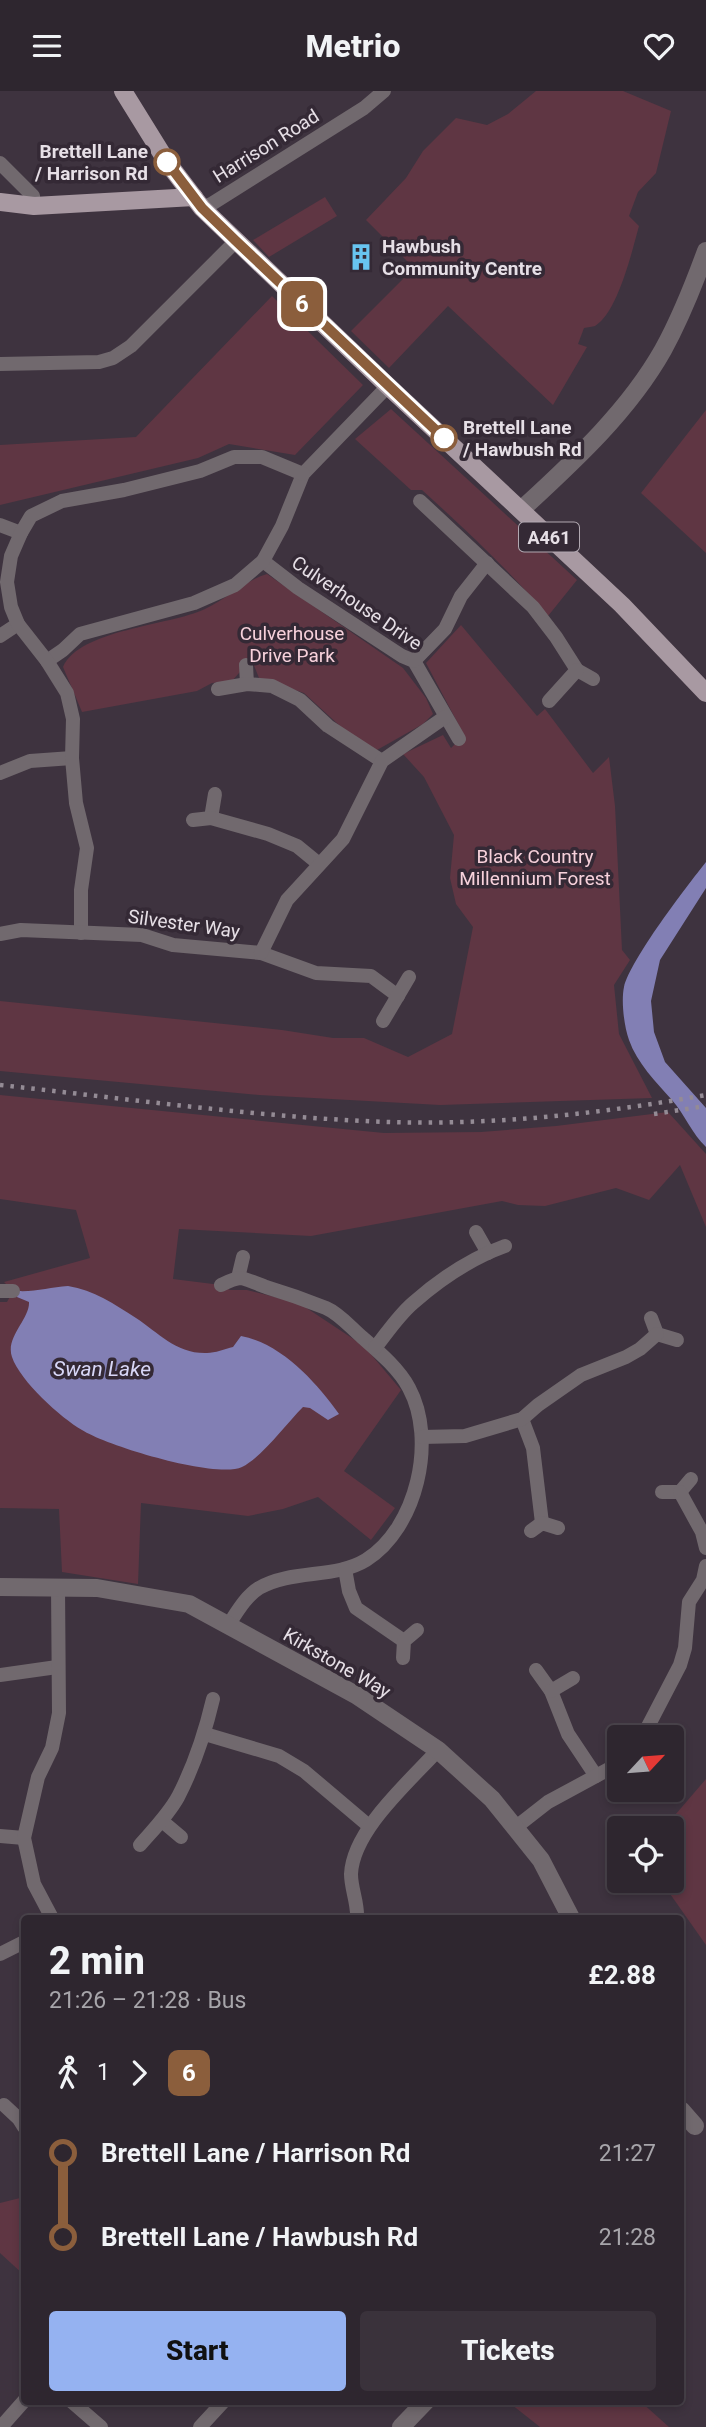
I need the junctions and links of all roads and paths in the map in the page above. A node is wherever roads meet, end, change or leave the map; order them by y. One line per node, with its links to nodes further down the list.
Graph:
1 (122, 91): 5 (main road, A461)
2 (384, 91): 5 (street, Harrison Road)
3 (0, 163): 6 (street)
4 (0, 202): 6 (main road)
5 (198, 202): 6 (main road); 7 (main road, A461)
6 (34, 206)
7 (236, 241): 9 (street); 10 (main road, A461)
8 (706, 251): 13 (street)
9 (0, 364)
10 (387, 386): 11 (street); 13 (main road, A461)
11 (303, 474): 15 (street); 16 (street)
12 (419, 501): 17 (street)
13 (521, 510): 27 (main road, A461)
14 (0, 525): 15 (street)
15 (21, 533): 18 (street)
16 (263, 561): 20 (street); 21 (street, Culverhouse Drive)
17 (487, 563): 21 (street); 23 (street)
18 (18, 624): 19 (street); 20 (street)
19 (0, 636)
20 (47, 661): 31 (street)
21 (414, 661): 29 (street, Culverhouse Drive)
22 (246, 665): 25 (street)
23 (577, 670): 24 (street); 28 (street)
24 (593, 679)
25 (247, 684): 26 (street); 32 (street)
26 (218, 689)
27 (706, 693)
28 (549, 701)
29 (445, 717): 30 (street, Culverhouse Drive); 32 (street)
30 (459, 739)
31 (72, 758): 33 (street); 38 (street)
32 (382, 761): 37 (street)
33 (0, 773)
34 (215, 794): 35 (street)
35 (211, 818): 36 (street); 37 (street)
36 (193, 820)
37 (319, 865): 40 (street)
38 (81, 933): 39 (street, Silvester Way); 40 (street, Silvester Way)
39 (0, 934)
40 (261, 953): 42 (street, Silvester Way)
41 (409, 977): 42 (street)
42 (398, 996): 43 (street)
43 (383, 1021)
44 (476, 1232): 46 (street)
45 (505, 1246): 46 (street)
46 (488, 1253): 53 (street)
47 (243, 1257): 48 (street)
48 (238, 1278): 49 (street); 53 (street)
49 (221, 1285)
50 (651, 1318): 51 (street)
51 (657, 1334): 52 (street); 54 (street)
52 (677, 1340)
53 (375, 1349): 55 (street)
54 (522, 1419): 55 (street); 59 (street)
55 (422, 1437): 61 (street)
56 (691, 1479): 58 (street)
57 (662, 1492): 58 (street)
58 (680, 1492): 60 (street)
59 (558, 1528)
60 (706, 1548)
61 (345, 1569): 65 (street); 67 (street)
62 (705, 1576): 75 (street)
63 (0, 1587): 64 (street, Kirkstone Way)
64 (58, 1587): 65 (street, Kirkstone Way); 69 (street)
65 (229, 1624): 77 (street, Kirkstone Way)
66 (417, 1630): 67 (street)
67 (404, 1641): 68 (street)
68 (403, 1658)
69 (57, 1667): 71 (street); 85 (street)
70 (536, 1670): 73 (street)
71 (0, 1675)
72 (573, 1678): 73 (street)
73 (551, 1691): 79 (street)
74 (213, 1699): 76 (street)
75 (649, 1725)
76 (205, 1734): 80 (street); 81 (street)
77 (438, 1750): 81 (street); 82 (street, Kirkstone Way)
78 (607, 1770): 79 (street)
79 (596, 1776): 82 (street)
80 (162, 1821): 84 (street); 86 (street)
81 (369, 1826): 88 (street)
82 (516, 1827): 89 (street, Kirkstone Way)
83 (0, 1836): 85 (street)
84 (181, 1837)
85 (24, 1838): 87 (street)
86 (140, 1845)
87 (50, 1915)
88 (357, 1915)
89 (568, 1915)
90 (21, 1944): 91 (street)
91 (0, 1954)
92 (4, 2105): 94 (street)
93 (684, 2113): 95 (street)
94 (21, 2118)
95 (700, 2122)
96 (21, 2404): 100 (street)
97 (76, 2405): 101 (street)
98 (220, 2405): 102 (street)
99 (422, 2405): 103 (street)
100 (1, 2427)
101 (101, 2427)
102 (200, 2427)
103 (401, 2427)

